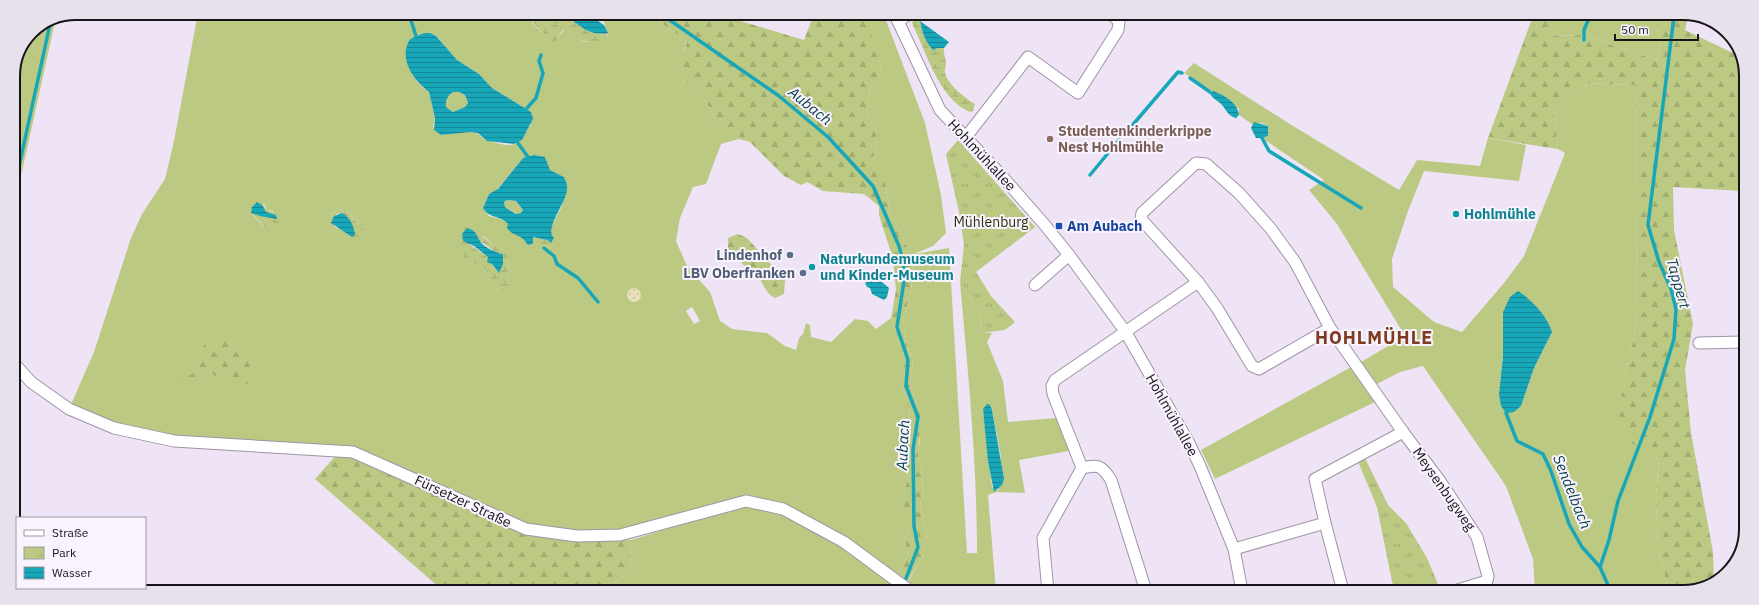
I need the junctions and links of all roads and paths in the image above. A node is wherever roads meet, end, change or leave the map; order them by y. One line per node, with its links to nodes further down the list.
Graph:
1 (897, 20): 3 (street, Hohlmühlallee)
2 (1119, 20): 3 (street)
3 (966, 137): 4 (street, Hohlmühlallee)
4 (1069, 255): 6 (street); 8 (street, Hohlmühlallee)
5 (1198, 282): 7 (street); 7 (street, Meysenbugweg); 8 (street)
6 (1035, 285)
7 (1330, 328): 12 (street, Meysenbugweg)
8 (1125, 331): 13 (street); 15 (street, Hohlmühlallee)
9 (1739, 342): 10 (street)
10 (1699, 343)
11 (20, 369): 16 (street, Fürsetzer Straße)
12 (1403, 432): 14 (street); 21 (street, Meysenbugweg)
13 (1082, 468): 17 (street); 18 (street)
14 (1325, 523): 15 (street); 20 (street)
15 (1234, 549): 19 (street, Hohlmühlallee)
16 (902, 585)
17 (1047, 585)
18 (1144, 585)
19 (1241, 585)
20 (1341, 585)
21 (1474, 585)

